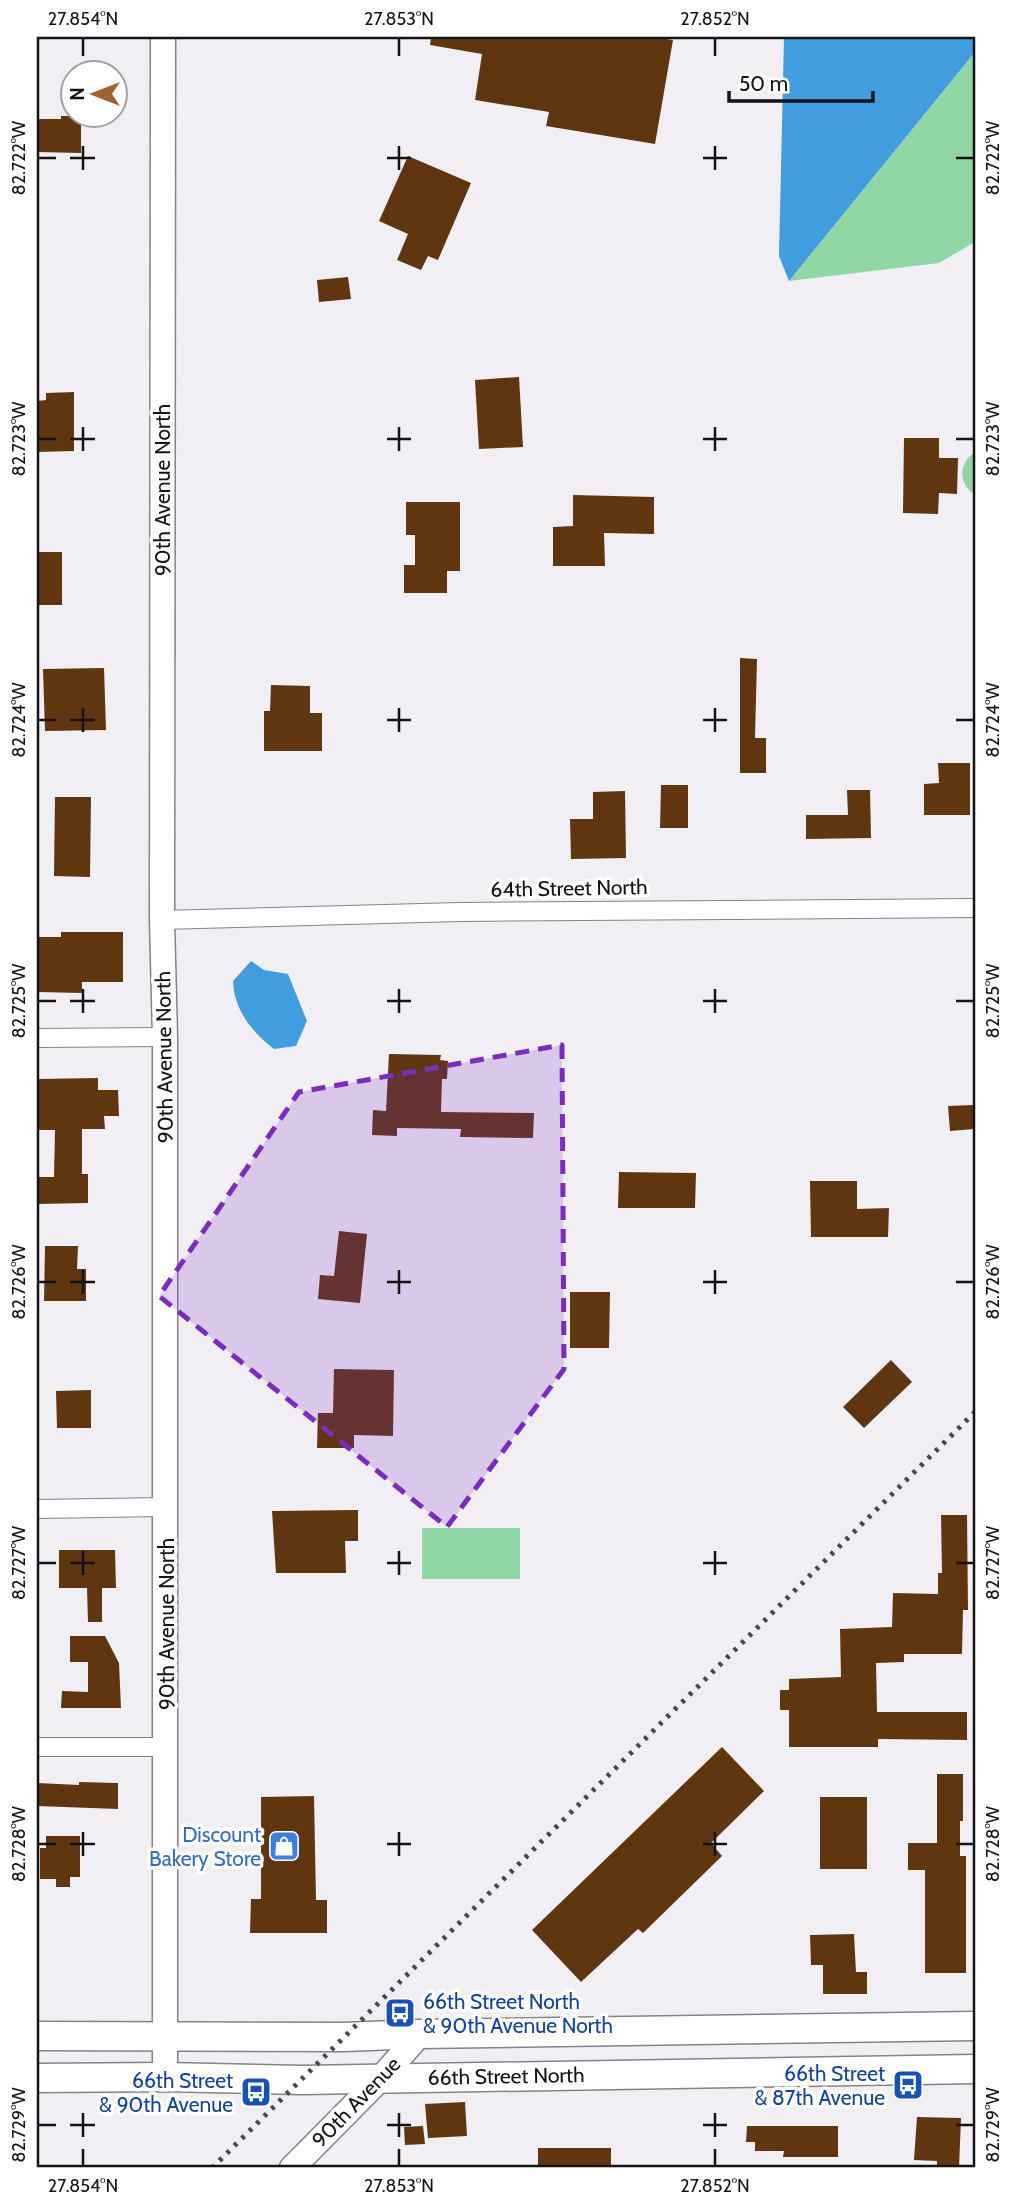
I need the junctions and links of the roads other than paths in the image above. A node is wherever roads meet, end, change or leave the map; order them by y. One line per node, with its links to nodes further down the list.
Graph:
1 (163, 37): 3 (street, 90th Avenue North)
2 (975, 908): 3 (street, 64th Street North)
3 (162, 920): 4 (street, 90th Avenue North)
4 (166, 1037): 5 (street); 6 (street, 90th Avenue North)
5 (37, 1038)
6 (165, 1507): 7 (street); 9 (street, 90th Avenue North)
7 (37, 1509)
8 (37, 1747): 9 (street)
9 (166, 1747): 13 (street, 90th Avenue North)
10 (975, 2026): 11 (main road, 66th Street North)
11 (745, 2029): 12 (main road, 66th Street North); 16 (main road)
12 (420, 2034): 13 (main road, 66th Street North); 19 (street, 90th Avenue)
13 (165, 2035): 14 (main road, 66th Street North); 17 (street, 90th Avenue North)
14 (37, 2036)
15 (975, 2068): 16 (main road, 66th Street North)
16 (744, 2071): 19 (main road, 66th Street North)
17 (164, 2077): 18 (main road, 66th Street North); 19 (main road, 66th Street North)
18 (37, 2078)
19 (381, 2078): 20 (street, 90th Avenue)
20 (292, 2168)

